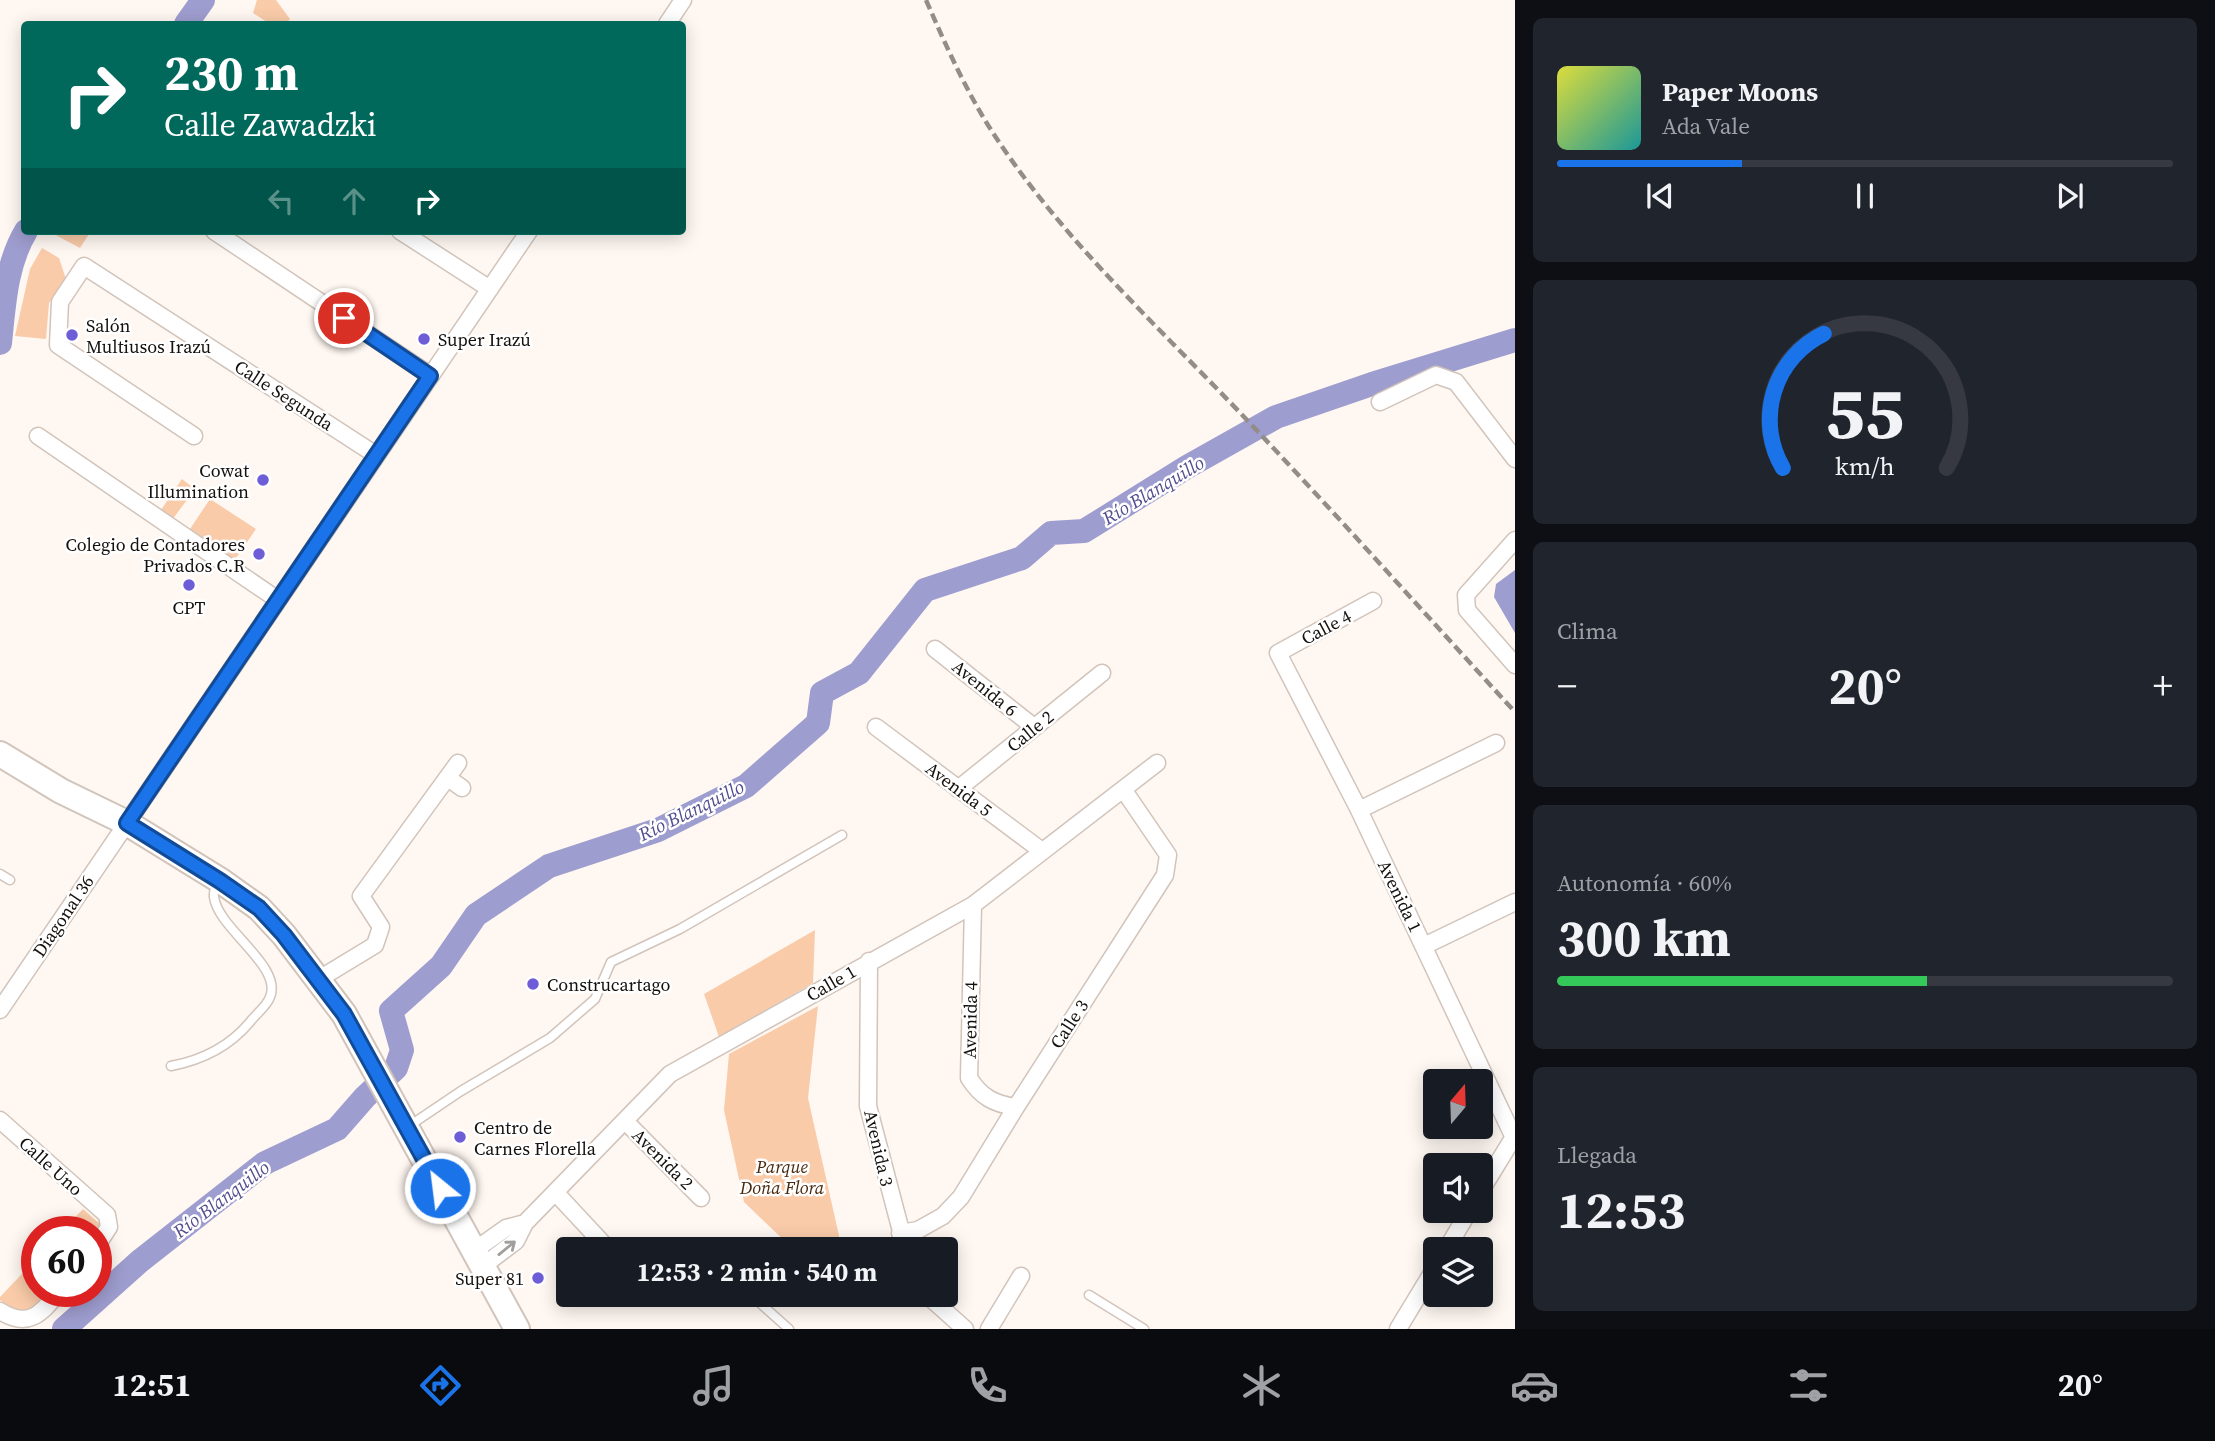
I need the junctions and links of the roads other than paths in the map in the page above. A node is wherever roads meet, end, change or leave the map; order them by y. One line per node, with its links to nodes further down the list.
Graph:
1 (683, 0): 2 (street)
2 (669, 21)
3 (220, 235): 7 (street)
4 (406, 235): 6 (street)
5 (526, 235): 6 (street, Diagonal 36)
6 (489, 289): 7 (street, Diagonal 36)
7 (430, 376): 11 (street, Diagonal 36)
8 (1380, 402): 12 (street)
9 (38, 436): 14 (street)
10 (194, 436): 11 (street, Calle Segunda)
11 (376, 455): 14 (street, Diagonal 36)
12 (1515, 458)
13 (1515, 540): 18 (street)
14 (278, 600): 31 (street, Diagonal 36)
15 (1373, 601): 17 (street, Calle 4)
16 (935, 649): 21 (street, Avenida 6)
17 (1278, 653): 30 (street, Avenida 1)
18 (1515, 665)
19 (1102, 673): 21 (street, Calle 2)
20 (876, 727): 28 (street, Avenida 5)
21 (1034, 727): 28 (street, Calle 2)
22 (1496, 743): 30 (street)
23 (0, 754): 31 (main road)
24 (458, 763): 26 (street)
25 (1157, 763): 29 (street, Calle 1)
26 (448, 778): 27 (street); 41 (street)
27 (462, 788)
28 (958, 789): 33 (street, Avenida 5)
29 (1123, 789): 33 (street, Calle 1); 44 (street, Calle 3)
30 (1359, 810): 39 (street, Avenida 1)
31 (127, 823): 35 (main road); 42 (street, Diagonal 36)
32 (842, 835): 45 (lane)
33 (1042, 851): 38 (street, Calle 1)
34 (0, 874): 36 (lane)
35 (218, 879): 41 (main road); 43 (lane)
36 (9, 880)
37 (1515, 902): 39 (street)
38 (972, 905): 40 (street, Calle 1); 44 (street, Avenida 4)
39 (1424, 946): 48 (street, Avenida 1)
40 (869, 961): 47 (street, Calle 1); 53 (street, Avenida 3)
41 (319, 979): 45 (main road)
42 (0, 1010)
43 (172, 1066)
44 (1016, 1107): 53 (street, Calle 3)
45 (401, 1117): 56 (main road)
46 (0, 1120): 52 (street, Calle Uno)
47 (625, 1121): 50 (street, Calle 1); 51 (street, Avenida 2)
48 (1514, 1138): 49 (street)
49 (1493, 1171)
50 (555, 1192): 54 (street); 56 (street, Calle 1)
51 (701, 1198)
52 (107, 1216)
53 (900, 1233): 55 (street, Avenida 3)
54 (597, 1237)
55 (901, 1237)
56 (479, 1258): 64 (main road)
57 (1021, 1276): 67 (street)
58 (1423, 1288): 69 (street)
59 (1089, 1295): 68 (lane)
60 (46, 1307): 63 (street)
61 (764, 1307): 65 (lane)
62 (940, 1307): 66 (street)
63 (0, 1311)
64 (517, 1329)
65 (789, 1329)
66 (965, 1329)
67 (989, 1329)
68 (1144, 1329)
69 (1398, 1329)

